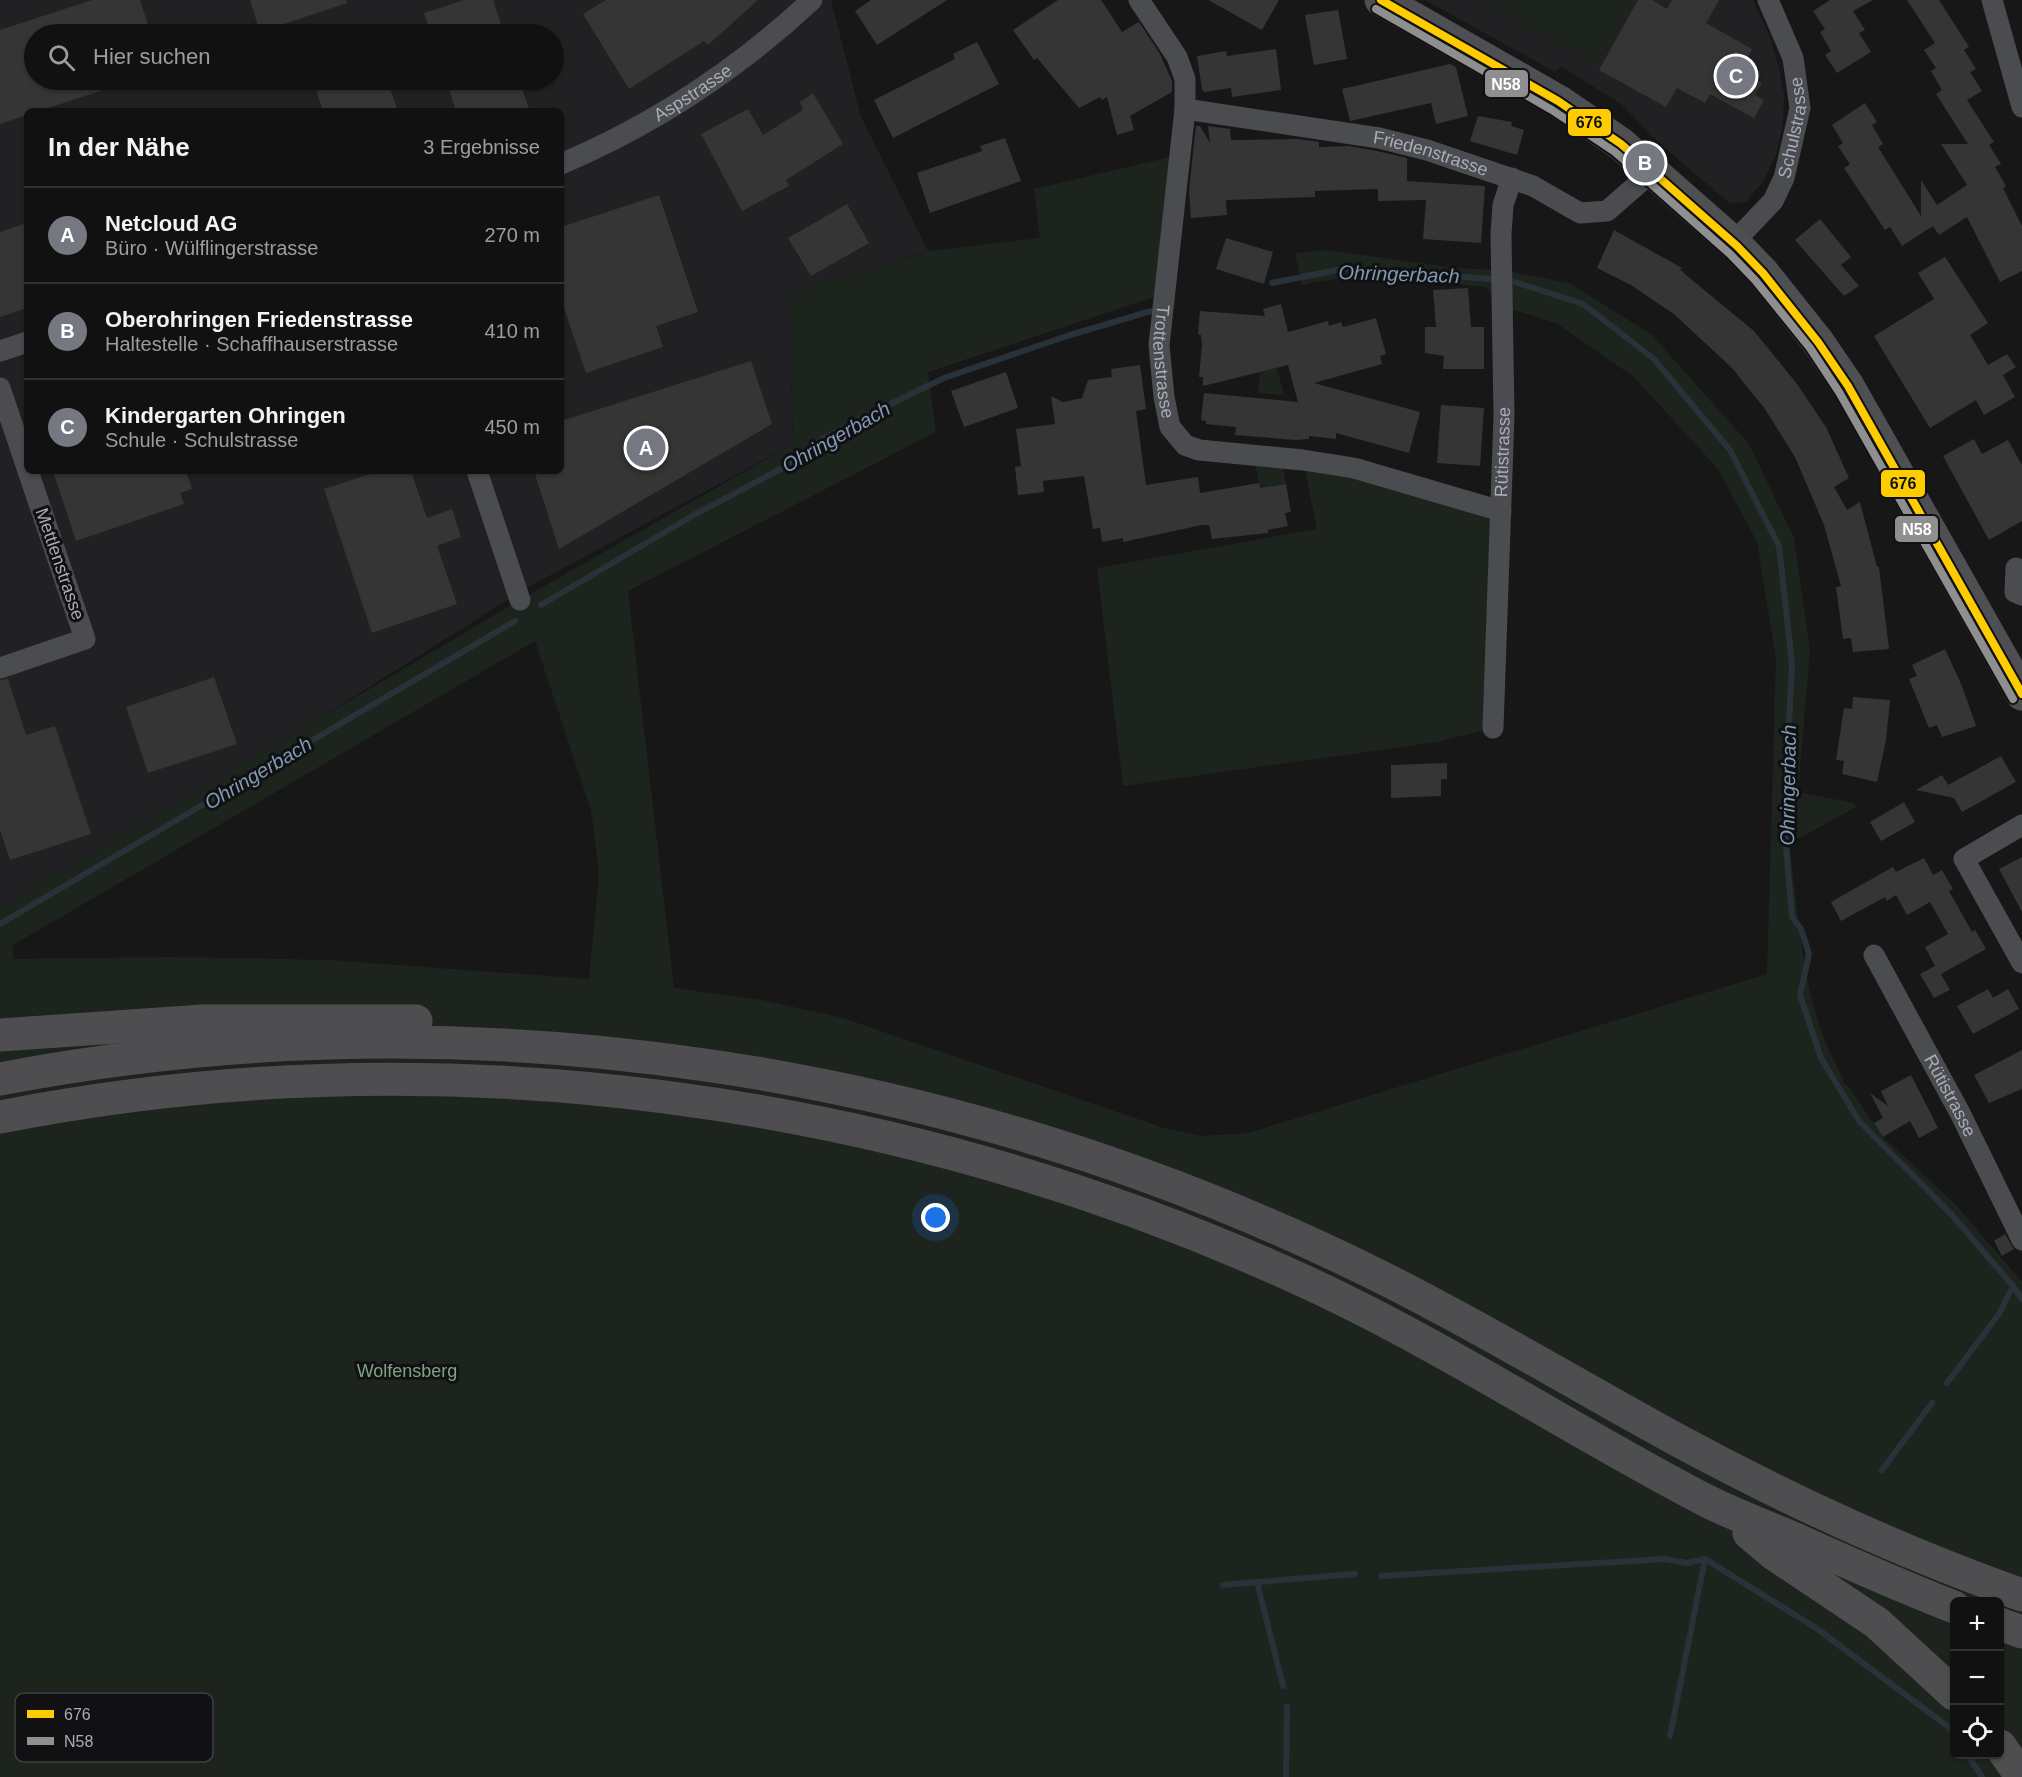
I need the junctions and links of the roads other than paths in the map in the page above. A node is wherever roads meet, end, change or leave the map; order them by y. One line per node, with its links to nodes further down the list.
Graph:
1 (812, 0): 8 (street, Aspstrasse)
2 (1139, 0): 7 (street, Trottenstrasse)
3 (1381, 0): 9 (main road)
4 (1768, 0): 11 (street, Schulstrasse)
5 (1992, 0): 6 (street)
6 (2022, 107)
7 (1185, 109): 10 (street, Friedenstrasse); 18 (street, Trottenstrasse)
8 (564, 163)
9 (1653, 171): 10 (street, Friedenstrasse); 11 (main road)
10 (1512, 178): 18 (street, Rütistrasse)
11 (1733, 243): 23 (main road)
12 (24, 343): 13 (street)
13 (0, 351)
14 (0, 388): 15 (street, Mettlenstrasse)
15 (24, 457)
16 (30, 474): 22 (street, Mettlenstrasse)
17 (478, 474): 21 (street)
18 (1501, 511): 24 (street, Rütistrasse)
19 (2016, 568): 20 (street)
20 (2022, 595)
21 (520, 600)
22 (0, 668)
23 (2022, 694)
24 (1492, 728)
25 (2022, 825): 27 (street)
26 (1874, 956): 32 (street, Rütistrasse)
27 (2022, 963)
28 (0, 1035): 29 (highway)
29 (574, 1050): 30 (highway); 34 (highway)
30 (0, 1079)
31 (0, 1117): 33 (highway)
32 (2022, 1240)
33 (1712, 1504): 35 (highway); 38 (highway)
34 (2022, 1595)
35 (1950, 1606)
36 (2004, 1625): 37 (highway)
37 (2022, 1632)
38 (1950, 1690)
39 (2004, 1752): 40 (highway)
40 (2022, 1777)

